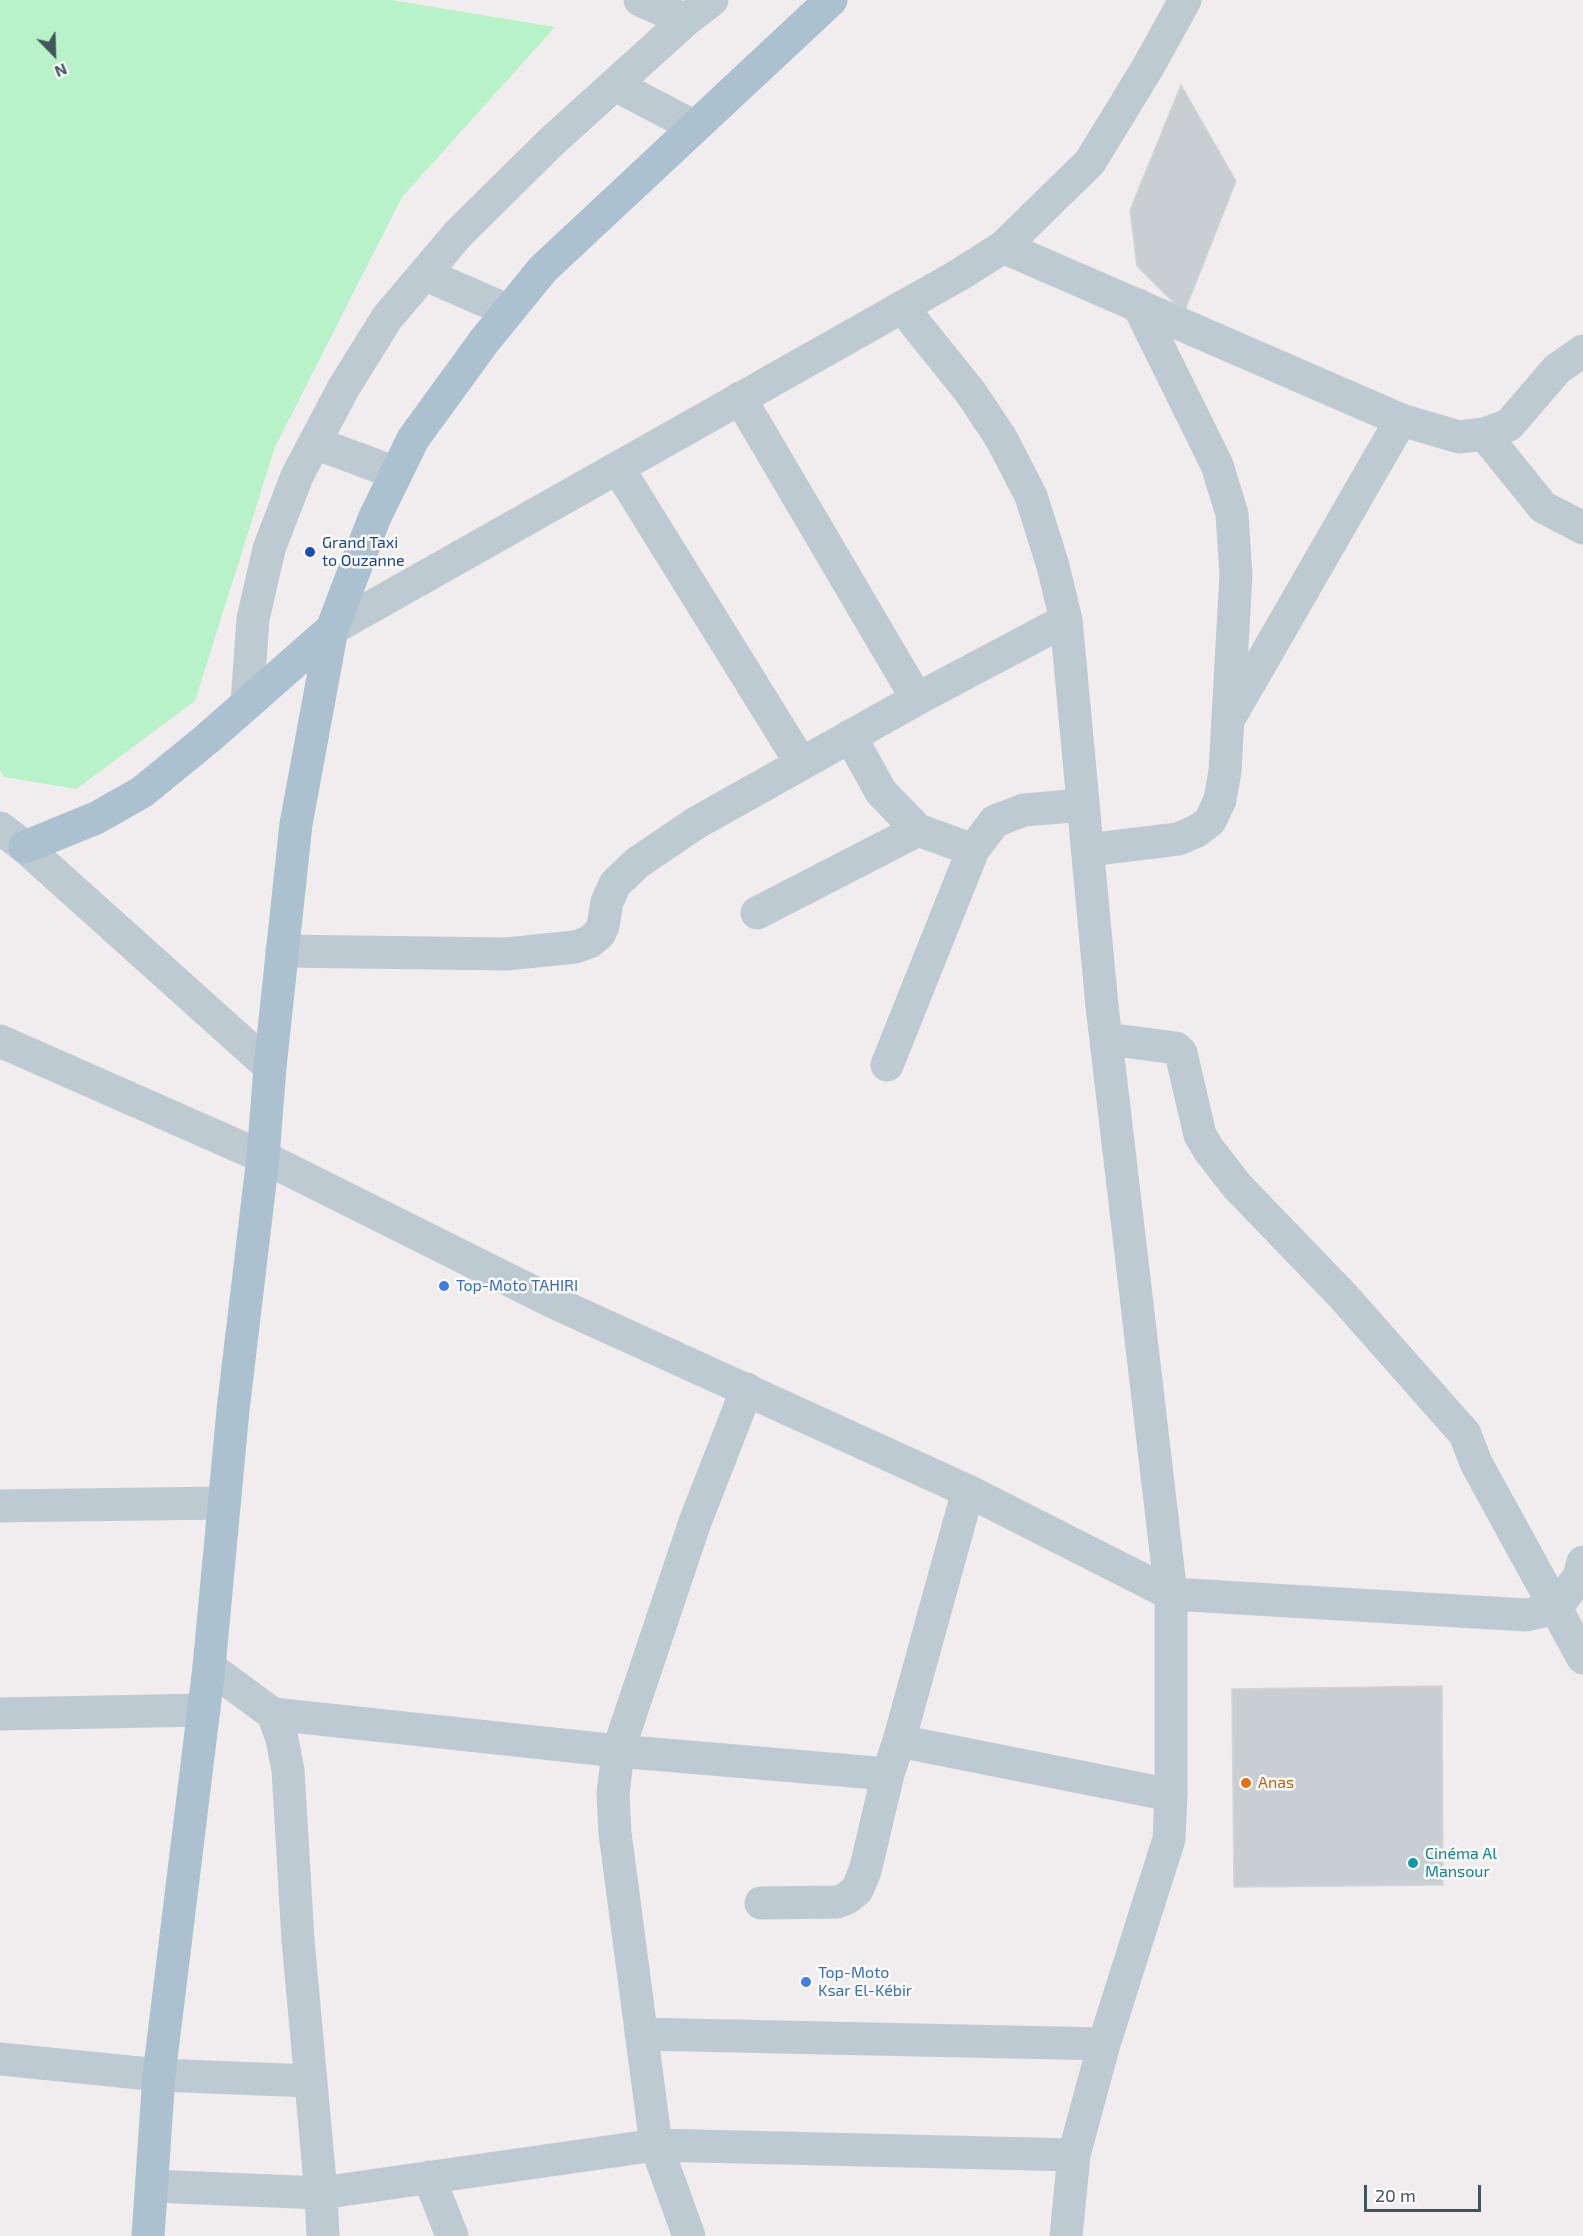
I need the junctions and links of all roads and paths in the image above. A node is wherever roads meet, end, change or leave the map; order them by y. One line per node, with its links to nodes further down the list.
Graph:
1 (640, 0): 5 (street)
2 (712, 0): 5 (street)
3 (831, 0): 7 (main road)
4 (1185, 0): 8 (street)
5 (686, 20): 6 (street)
6 (615, 85): 7 (street); 9 (street)
7 (695, 127): 12 (main road)
8 (1003, 247): 10 (street); 11 (street)
9 (424, 274): 12 (street); 17 (street)
10 (1138, 305): 15 (street); 25 (street)
11 (902, 307): 14 (street); 21 (street)
12 (509, 311): 19 (main road)
13 (1583, 351): 16 (street)
14 (740, 398): 18 (street); 23 (street)
15 (1401, 420): 16 (street); 25 (street)
16 (1484, 434): 20 (street)
17 (315, 443): 19 (street); 24 (street)
18 (618, 468): 22 (street); 27 (street)
19 (396, 473): 22 (main road)
20 (1583, 528)
21 (1066, 620): 23 (street); 28 (street)
22 (333, 629): 24 (main road); 34 (main road)
23 (917, 699): 26 (street)
24 (247, 703): 30 (main road)
25 (1227, 721): 32 (street)
26 (850, 736): 27 (street); 29 (street)
27 (801, 763): 34 (street)
28 (1083, 804): 31 (street); 32 (street)
29 (918, 830): 31 (street); 33 (street)
30 (12, 838): 38 (street)
31 (973, 850): 37 (street)
32 (1088, 850): 35 (street)
33 (757, 913)
34 (282, 951): 38 (main road)
35 (1107, 1039): 45 (street); 46 (street)
36 (0, 1041): 39 (street)
37 (887, 1065)
38 (270, 1067): 39 (main road)
39 (263, 1157): 40 (street); 42 (main road)
40 (747, 1389): 41 (street); 53 (street)
41 (968, 1491): 45 (street); 52 (street)
42 (225, 1503): 43 (street); 48 (main road)
43 (0, 1506)
44 (1583, 1562): 46 (street)
45 (1171, 1594): 46 (street); 55 (street)
46 (1553, 1606): 47 (street)
47 (1583, 1658)
48 (209, 1667): 49 (main road); 50 (street)
49 (204, 1710): 51 (street); 60 (main road)
50 (273, 1713): 53 (street); 61 (street)
51 (0, 1714)
52 (899, 1741): 54 (street); 55 (street)
53 (618, 1751): 54 (street); 57 (street)
54 (888, 1774): 56 (street)
55 (1171, 1795): 58 (street)
56 (761, 1903)
57 (641, 2034): 58 (street); 62 (street)
58 (1104, 2044): 63 (street)
59 (0, 2059): 60 (street)
60 (159, 2075): 61 (street); 65 (main road)
61 (310, 2081): 66 (street)
62 (656, 2145): 63 (street); 64 (street); 70 (street)
63 (1074, 2155): 71 (street)
64 (429, 2177): 66 (street); 69 (street)
65 (152, 2187): 66 (street); 67 (main road)
66 (321, 2193): 68 (street)
67 (148, 2236)
68 (323, 2236)
69 (452, 2236)
70 (689, 2236)
71 (1066, 2236)

